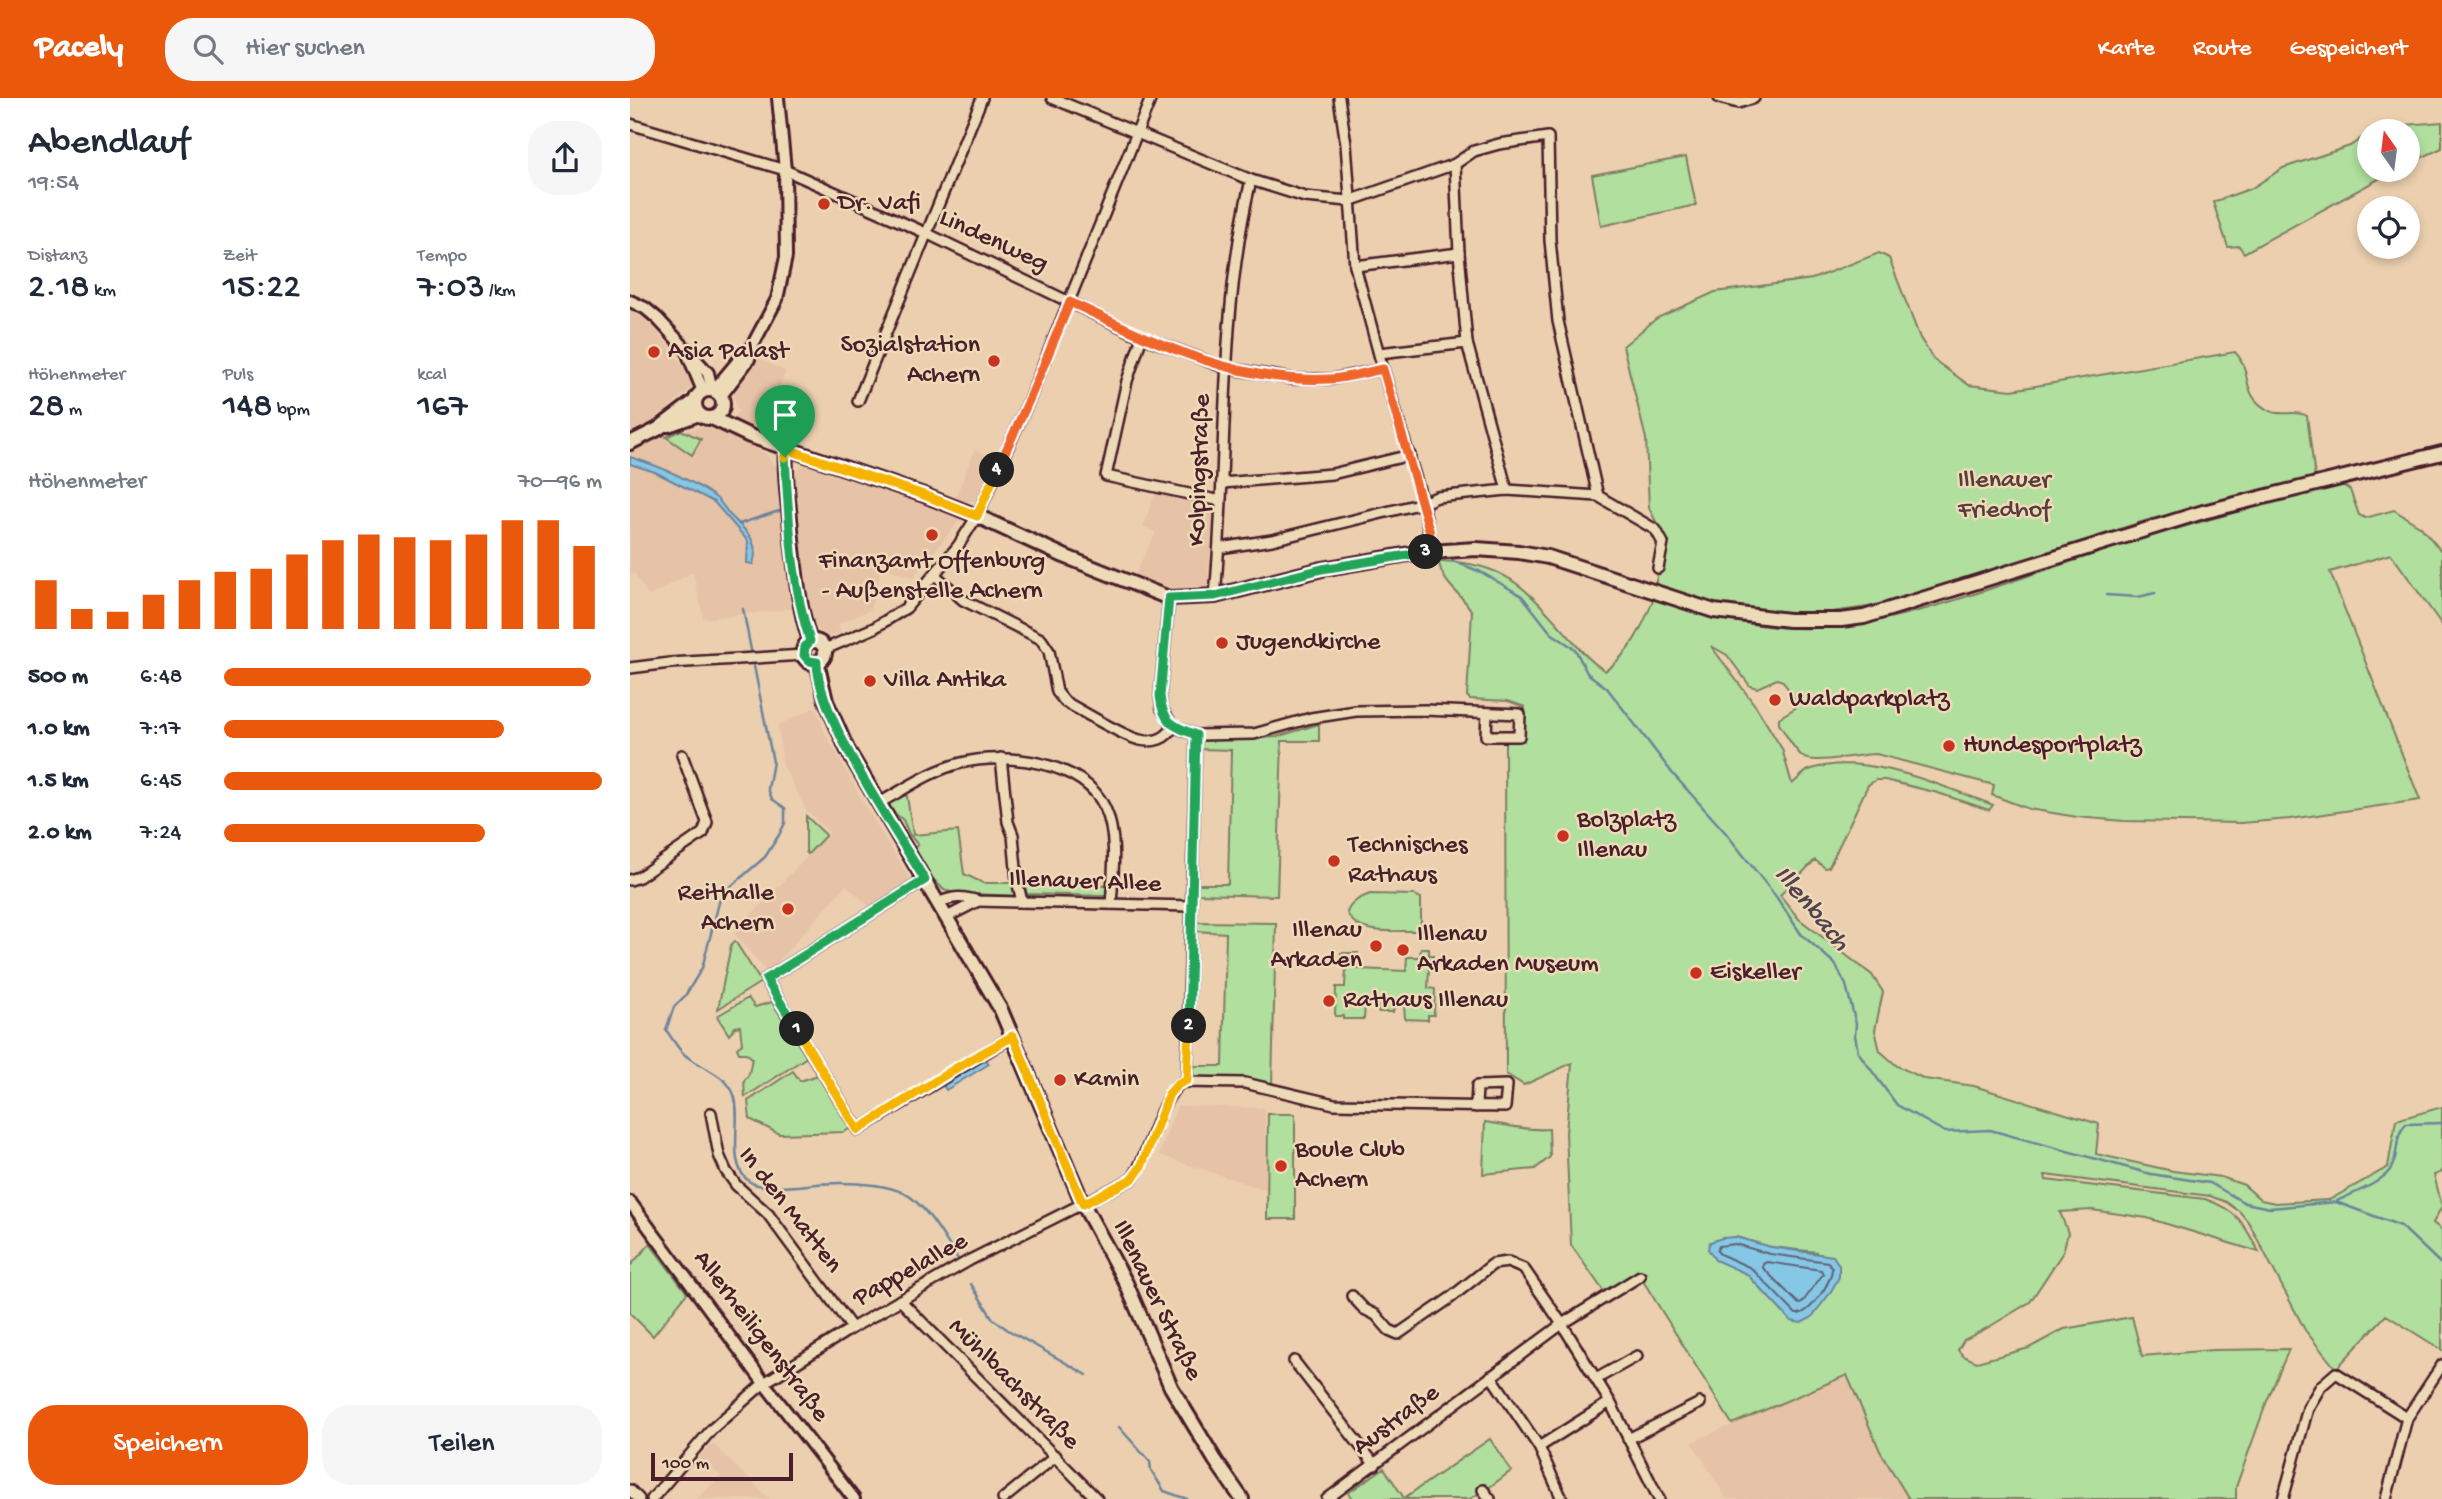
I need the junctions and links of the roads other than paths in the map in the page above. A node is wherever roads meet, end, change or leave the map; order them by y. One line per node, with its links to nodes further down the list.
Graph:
1 (778, 98): 11 (street)
2 (982, 98): 14 (street)
3 (1052, 98): 9 (street)
4 (1151, 98): 9 (street)
5 (1339, 98): 13 (street)
6 (1719, 98): 7 (street)
7 (1754, 98)
8 (630, 124): 11 (street, Lindenweg)
9 (1138, 133): 12 (street); 18 (street)
10 (1455, 164): 13 (street); 15 (street); 39 (street)
11 (785, 170): 14 (street, Lindenweg); 21 (street)
12 (1251, 180): 13 (street); 24 (street, Kolpingstraße)
13 (1349, 201): 16 (street)
14 (928, 234): 18 (street, Lindenweg); 29 (street)
15 (1459, 253): 16 (street); 20 (street)
16 (1355, 266): 22 (street)
17 (630, 300): 23 (street)
18 (1070, 302): 19 (street, Lindenweg); 42 (street)
19 (1142, 337): 24 (street, Lindenweg); 40 (street)
20 (1467, 344): 22 (street); 38 (street)
21 (750, 350): 27 (street); 28 (street)
22 (1379, 353): 25 (street)
23 (689, 355): 26 (street); 28 (street)
24 (1226, 368): 25 (street, Lindenweg); 37 (street, Kolpingstraße)
25 (1383, 369): 36 (street)
26 (708, 373): 27 (street); 28 (street)
27 (727, 374): 28 (street)
28 (709, 394): 30 (main road); 31 (main road); 32 (main road)
29 (858, 401)
30 (699, 414): 31 (main road); 32 (main road)
31 (717, 414): 34 (main road)
32 (658, 429): 33 (main road)
33 (630, 443)
34 (786, 449): 42 (main road); 49 (main road)
35 (2442, 453): 44 (main road)
36 (1410, 455): 37 (street); 41 (street)
37 (1222, 483): 40 (street, Kolpingstraße)
38 (1507, 490): 39 (street); 41 (street)
39 (1598, 496): 45 (street)
40 (1220, 501): 43 (street, Kolpingstraße)
41 (1423, 503): 43 (street); 44 (street)
42 (977, 516): 46 (street); 48 (main road)
43 (1220, 548): 47 (street, Kolpingstraße)
44 (1433, 551): 47 (main road)
45 (1658, 568)
46 (935, 575): 50 (street); 55 (street)
47 (1215, 596): 48 (main road)
48 (1169, 598): 55 (street)
49 (810, 641): 50 (main road); 51 (main road)
50 (825, 649): 52 (main road)
51 (804, 655): 52 (main road); 53 (street)
52 (817, 662): 59 (main road, Illenauer Straße)
53 (630, 668)
54 (1487, 713): 54 (street); 56 (street)
55 (1173, 726): 56 (street)
56 (1196, 735): 66 (street, Illenauer Allee)
57 (682, 755): 60 (street)
58 (1000, 758): 59 (street); 64 (street); 65 (street)
59 (879, 803): 61 (main road, Illenauer Straße)
60 (630, 880)
61 (925, 880): 63 (main road, Illenauer Straße); 68 (street)
62 (978, 901): 63 (street, Illenauer Allee); 64 (street, Illenauer Allee); 67 (street, Illenauer Allee)
63 (939, 902): 67 (main road, Illenauer Straße)
64 (1022, 902): 65 (street, Illenauer Allee)
65 (1111, 904): 66 (street, Illenauer Allee)
66 (1191, 906): 69 (street, Illenauer Allee)
67 (947, 917): 68 (main road, Illenauer Straße)
68 (1013, 1036): 73 (main road, Illenauer Straße)
69 (1187, 1080): 70 (street); 73 (street, Pappelallee)
70 (1476, 1107)
71 (711, 1113): 78 (street, In den Matten)
72 (630, 1202): 84 (street, Allerheiligenstraße)
73 (1083, 1204): 76 (street, Pappelallee); 99 (main road, Illenauer Straße)
74 (1640, 1276): 77 (street, Austraße)
75 (1352, 1296): 77 (street)
76 (900, 1300): 78 (street, Pappelallee); 90 (street, Mühlbachstraße)
77 (1562, 1324): 82 (street, Austraße); 83 (street)
78 (852, 1328): 84 (street, Pappelallee)
79 (1636, 1356): 83 (street)
80 (1294, 1361): 91 (street)
81 (2442, 1365): 87 (street)
82 (1491, 1376): 89 (street); 91 (street, Austraße)
83 (1596, 1379): 85 (street)
84 (764, 1382): 95 (street, Pappelallee); 96 (street, Allerheiligenstraße)
85 (1610, 1402): 88 (street); 89 (street)
86 (1700, 1403): 88 (street)
87 (2407, 1418): 104 (street); 105 (street)
88 (1628, 1439): 103 (street)
89 (1539, 1447): 102 (street)
90 (1056, 1456): 97 (street); 98 (street, Mühlbachstraße)
91 (1375, 1465): 100 (street, Austraße)
92 (630, 1490): 94 (street)
93 (1483, 1490): 101 (street)
94 (639, 1499)
95 (652, 1499)
96 (854, 1499)
97 (1003, 1499)
98 (1097, 1499)
99 (1242, 1499)
100 (1327, 1499)
101 (1490, 1499)
102 (1562, 1499)
103 (1659, 1499)
104 (2283, 1499)
105 (2386, 1499)

